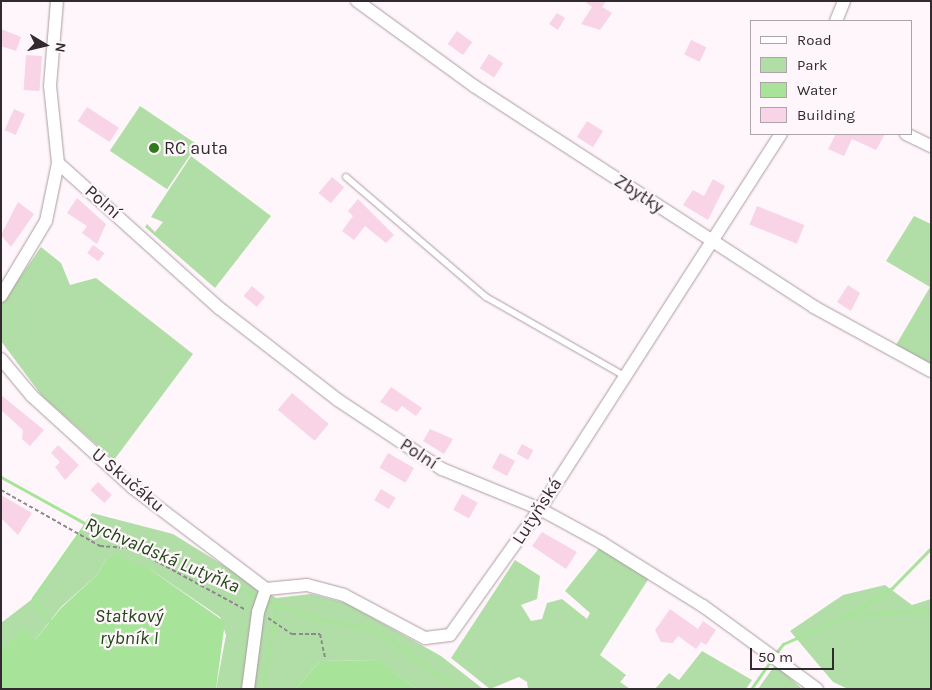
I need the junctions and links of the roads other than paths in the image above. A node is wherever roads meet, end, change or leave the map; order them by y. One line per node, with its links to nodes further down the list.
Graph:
1 (57, 1): 8 (street)
2 (357, 1): 10 (street, Zbytky)
3 (844, 1): 4 (street)
4 (836, 20)
5 (780, 135): 10 (street, Lutyňská)
6 (908, 135): 7 (street)
7 (931, 146)
8 (58, 163): 11 (street); 15 (street, Polní)
9 (346, 177): 14 (lane)
10 (715, 243): 13 (street, Zbytky); 14 (street, Lutyňská)
11 (1, 296)
12 (1, 359): 16 (street, U Skučáku)
13 (931, 371)
14 (623, 375): 15 (street, Lutyňská)
15 (540, 509): 16 (street, Lutyňská); 18 (street, Polní)
16 (266, 589): 17 (street)
17 (248, 689)
18 (817, 689)

